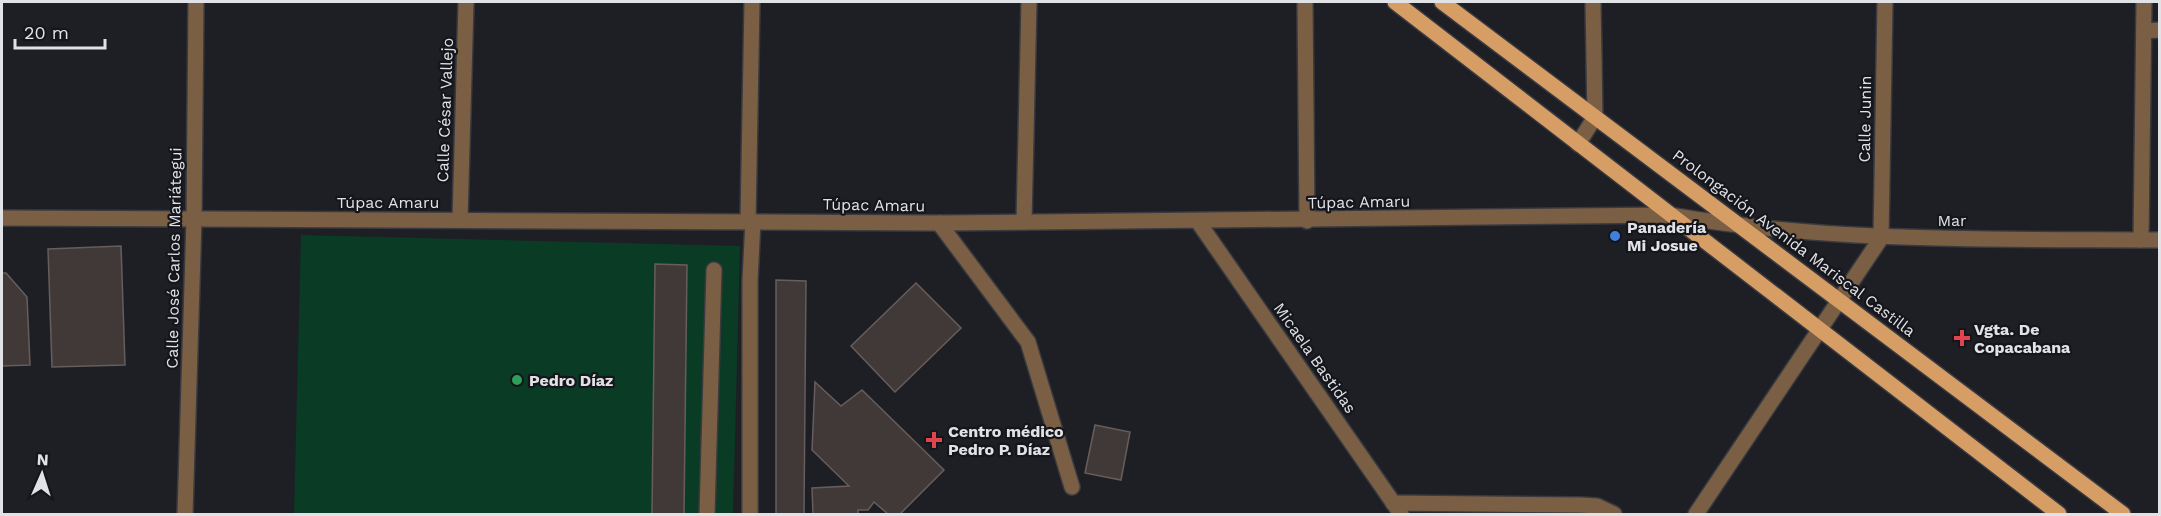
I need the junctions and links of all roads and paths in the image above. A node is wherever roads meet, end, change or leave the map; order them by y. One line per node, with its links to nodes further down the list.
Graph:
1 (196, 2): 17 (street, Calle José Carlos Mariátegui)
2 (466, 2): 18 (street, Calle César Vallejo)
3 (752, 2): 19 (street)
4 (1029, 2): 21 (street)
5 (1305, 2): 20 (street)
6 (1395, 2): 14 (main road)
7 (1442, 2): 13 (main road, Prolongación Avenida Mariscal Castilla)
8 (1593, 2): 13 (street)
9 (1885, 2): 25 (street, Calle Junin)
10 (2144, 2): 12 (street)
11 (2160, 30): 12 (street)
12 (2144, 31): 26 (street)
13 (1595, 117): 14 (street); 24 (main road, Prolongación Avenida Mariscal Castilla)
14 (1578, 144): 15 (main road)
15 (1670, 215): 20 (street, Túpac Amaru); 24 (street, Túpac Amaru); 30 (main road)
16 (2, 218): 17 (street, Túpac Amaru)
17 (194, 219): 18 (street, Túpac Amaru); 33 (street, Calle José Carlos Mariátegui)
18 (460, 220): 19 (street, Túpac Amaru)
19 (751, 221): 23 (street, Túpac Amaru); 35 (street)
20 (1307, 221): 22 (street, Túpac Amaru)
21 (1024, 222): 22 (street, Túpac Amaru); 23 (street, Túpac Amaru)
22 (1199, 223): 32 (street, Micaela Bastidas)
23 (939, 224): 31 (street)
24 (1744, 228): 25 (street, Mar); 29 (main road, Prolongación Avenida Mariscal Castilla)
25 (1881, 238): 26 (street, Mar); 29 (street)
26 (2141, 240): 27 (street, Mar)
27 (2160, 240)
28 (714, 270): 34 (street)
29 (1839, 300): 30 (street); 39 (main road, Prolongación Avenida Mariscal Castilla)
30 (1819, 331): 37 (street); 38 (main road)
31 (1072, 487)
32 (1397, 509): 36 (street)
33 (185, 514)
34 (707, 514)
35 (750, 514)
36 (1614, 514)
37 (1696, 514)
38 (2059, 514)
39 (2123, 514)

